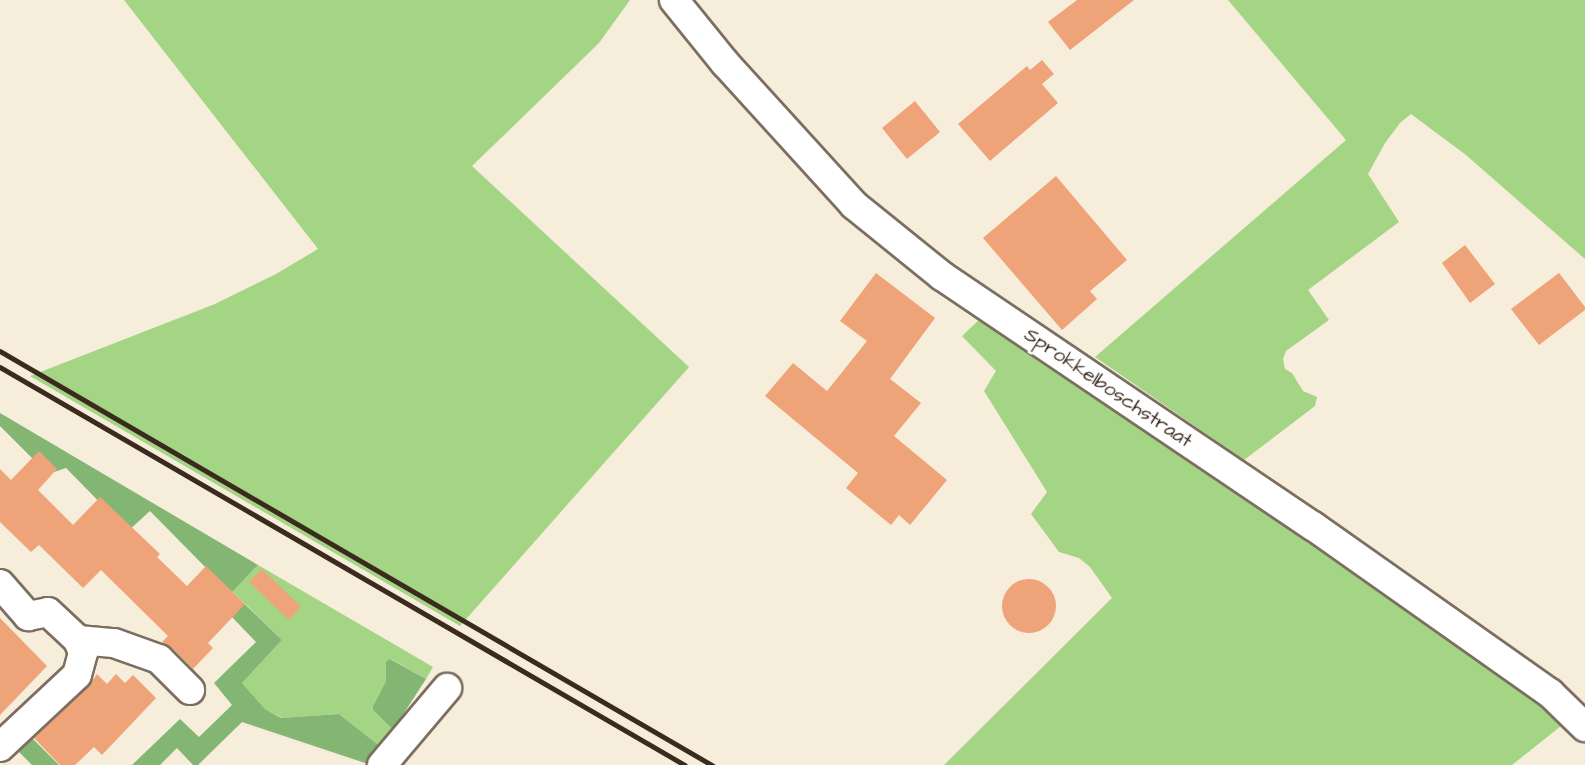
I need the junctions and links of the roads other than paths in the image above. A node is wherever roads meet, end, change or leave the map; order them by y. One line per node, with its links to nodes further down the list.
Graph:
1 (674, 0): 6 (street, Sprokkelboschstraat)
2 (0, 584): 3 (street)
3 (78, 640): 5 (street); 7 (street)
4 (447, 688): 8 (street)
5 (190, 690)
6 (1585, 727)
7 (0, 747)
8 (382, 765)

